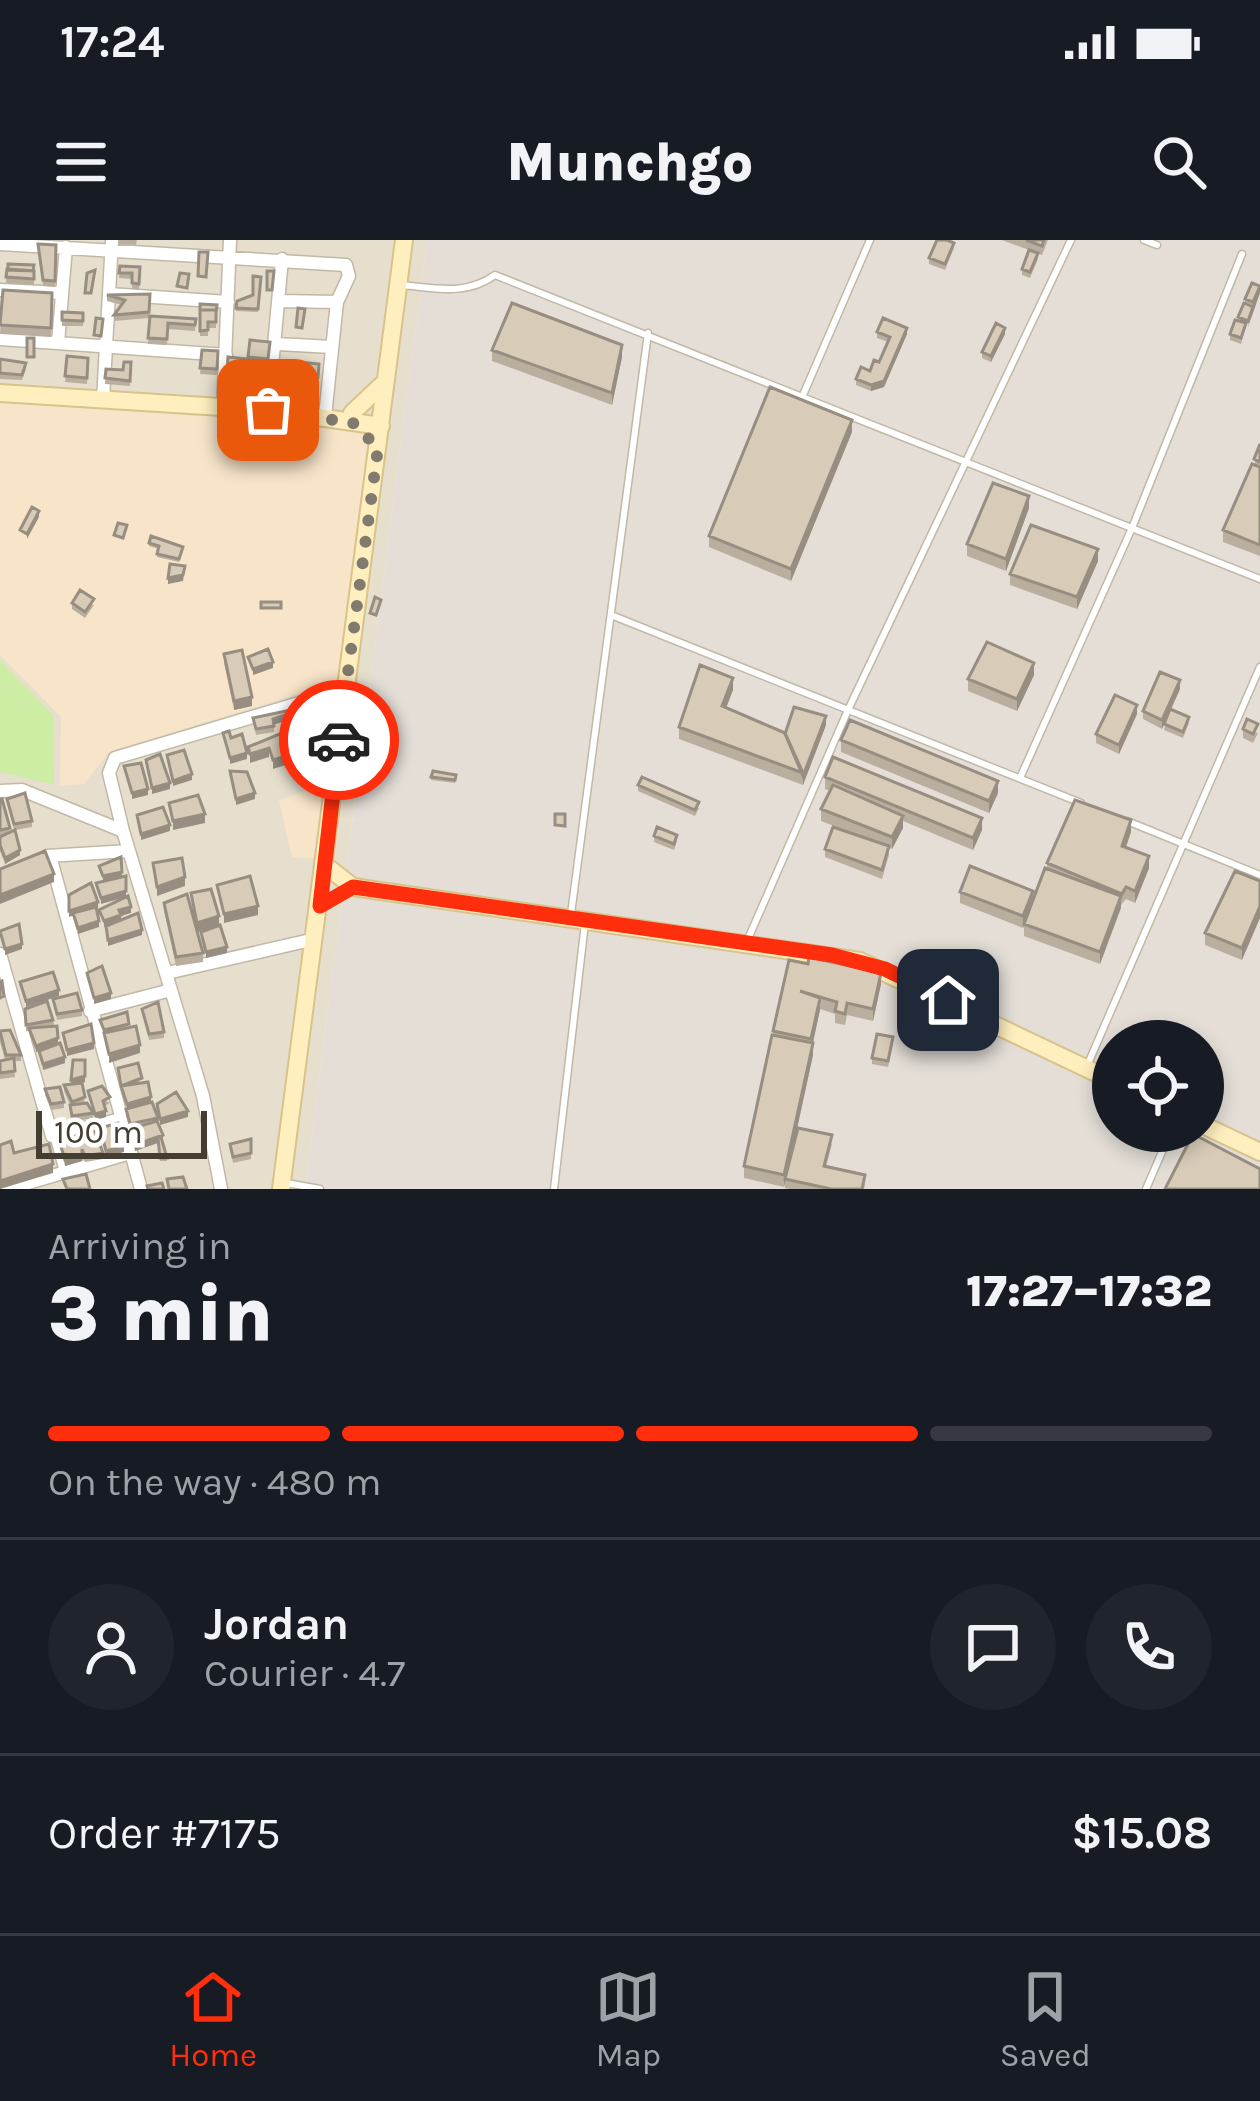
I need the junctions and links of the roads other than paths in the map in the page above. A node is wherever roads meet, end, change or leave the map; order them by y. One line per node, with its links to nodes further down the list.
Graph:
1 (404, 240): 12 (street)
2 (870, 240): 28 (lane)
3 (1072, 240): 36 (lane)
4 (1144, 240): 7 (lane)
5 (0, 244): 8 (street)
6 (112, 245): 8 (street); 9 (street); 15 (street)
7 (1157, 245)
8 (66, 247): 14 (street)
9 (230, 248): 11 (street); 17 (street)
10 (1242, 254): 37 (lane)
11 (282, 259): 16 (street); 18 (street)
12 (399, 285): 19 (lane); 26 (street)
13 (0, 290): 14 (street)
14 (62, 293): 21 (street)
15 (109, 294): 17 (street); 23 (street)
16 (280, 301): 18 (street); 22 (street)
17 (228, 302): 25 (street)
18 (337, 302): 24 (street)
19 (648, 334): 28 (lane); 39 (lane)
20 (0, 339): 21 (street)
21 (58, 343): 23 (street)
22 (277, 344): 24 (street); 31 (street)
23 (106, 346): 25 (street); 29 (street)
24 (332, 347): 32 (street)
25 (226, 355): 30 (street)
26 (386, 381): 33 (street); 34 (street)
27 (0, 393): 29 (street)
28 (803, 395): 36 (lane)
29 (103, 400): 30 (street)
30 (223, 408): 31 (street)
31 (268, 410): 32 (street)
32 (327, 416): 33 (street)
33 (353, 418): 34 (street); 35 (street)
34 (381, 420): 35 (street)
35 (378, 448): 41 (street)
36 (969, 462): 37 (lane); 42 (lane)
37 (1132, 527): 38 (lane); 43 (lane)
38 (1260, 579)
39 (611, 615): 42 (lane); 56 (lane)
40 (1260, 667): 48 (lane)
41 (346, 688): 47 (street); 52 (street)
42 (848, 710): 43 (lane); 58 (lane)
43 (1019, 778): 45 (lane)
44 (0, 791): 47 (street)
45 (1101, 811)
46 (1122, 819): 48 (lane)
47 (123, 831): 49 (street)
48 (1183, 844): 53 (lane); 63 (lane)
49 (129, 850): 50 (street); 60 (street)
50 (50, 856): 51 (street); 62 (street)
51 (22, 864)
52 (325, 865): 54 (street); 55 (street)
53 (1260, 875)
54 (353, 887): 55 (street); 56 (street)
55 (320, 906): 57 (street)
56 (578, 919): 58 (street); 77 (lane)
57 (315, 940): 60 (street); 72 (street)
58 (746, 943): 63 (street)
59 (0, 954): 67 (street)
60 (167, 973): 61 (street)
61 (171, 990): 62 (street); 75 (street)
62 (90, 1011): 65 (street)
63 (1086, 1067): 64 (street)
64 (1092, 1070)
65 (122, 1119): 67 (street); 69 (street)
66 (1224, 1135): 70 (street)
67 (57, 1138): 71 (street)
68 (1162, 1152): 78 (lane)
69 (130, 1153): 71 (street); 74 (street)
70 (1260, 1153)
71 (66, 1172): 73 (street)
72 (276, 1187): 76 (lane)
73 (8, 1189)
74 (141, 1189)
75 (221, 1189)
76 (320, 1189)
77 (554, 1189)
78 (1146, 1189)

